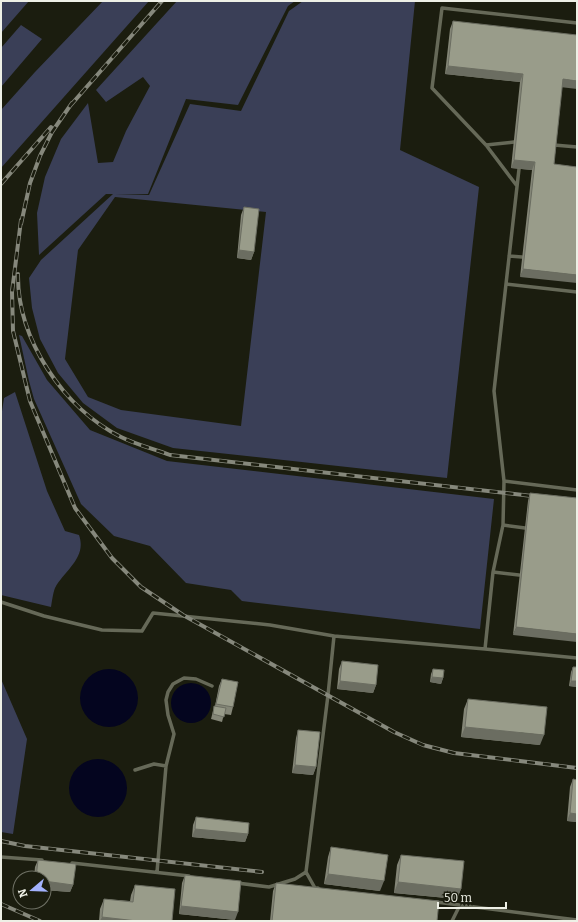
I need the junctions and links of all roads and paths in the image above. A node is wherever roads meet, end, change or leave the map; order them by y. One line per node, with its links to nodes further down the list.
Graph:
1 (577, 23): 3 (lane)
2 (514, 142): 3 (lane)
3 (486, 145): 7 (lane)
4 (554, 146): 5 (lane)
5 (577, 147)
6 (519, 168): 7 (lane)
7 (517, 186): 8 (lane)
8 (509, 256): 9 (lane); 10 (lane)
9 (522, 258)
10 (506, 284): 11 (lane); 12 (lane)
11 (577, 292)
12 (504, 481): 13 (lane); 14 (lane)
13 (577, 490)
14 (503, 525): 15 (lane); 16 (lane)
15 (525, 528)
16 (493, 572): 17 (lane); 20 (lane)
17 (519, 575)
18 (1, 602): 19 (lane)
19 (334, 636): 20 (lane); 29 (lane)
20 (485, 649): 21 (lane)
21 (577, 658)
22 (212, 686): 23 (lane)
23 (166, 766): 24 (lane); 28 (lane)
24 (135, 770)
25 (1, 857): 26 (lane)
26 (45, 861)
27 (69, 863): 28 (lane)
28 (157, 872): 30 (lane)
29 (306, 872): 31 (lane); 34 (lane)
30 (194, 877)
31 (295, 879): 32 (lane); 33 (lane)
32 (231, 882)
33 (295, 886)
34 (323, 889)
35 (429, 902): 36 (lane)
36 (460, 905): 37 (lane); 38 (lane)
37 (577, 920)
38 (452, 921)

